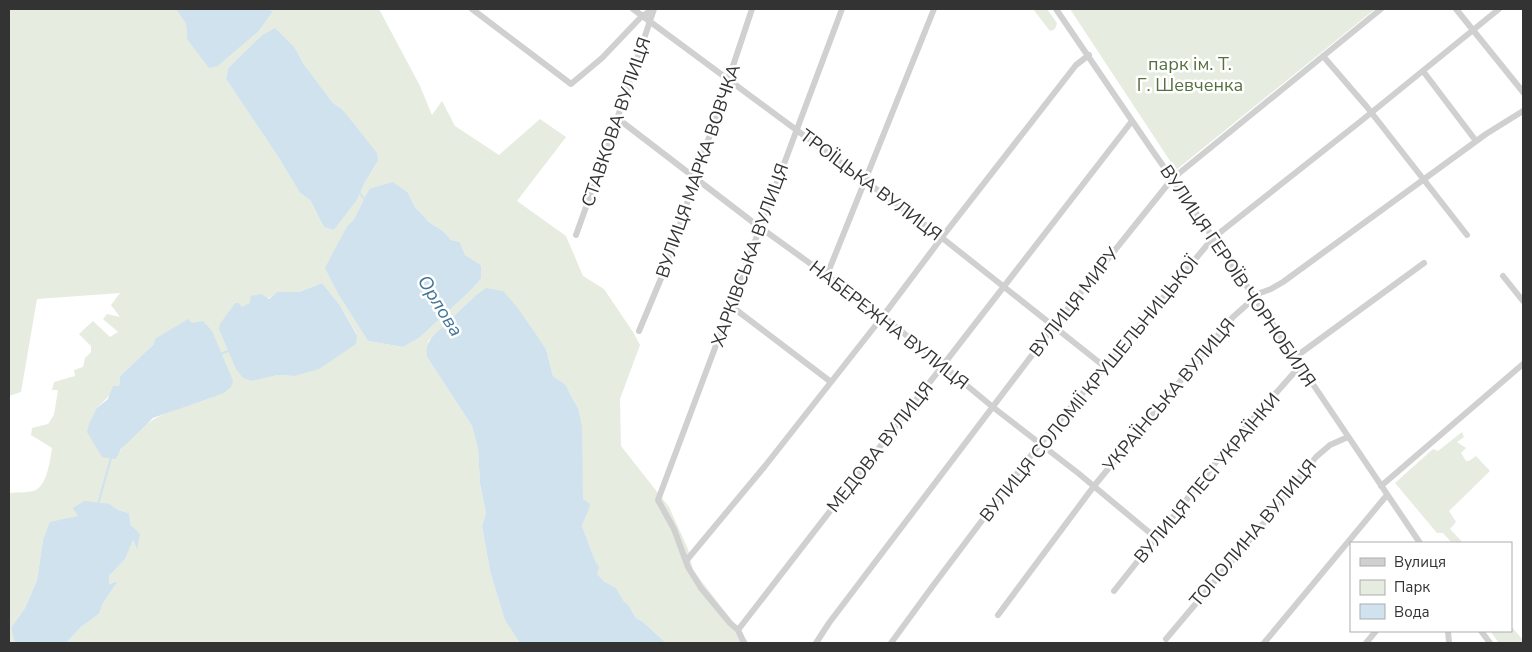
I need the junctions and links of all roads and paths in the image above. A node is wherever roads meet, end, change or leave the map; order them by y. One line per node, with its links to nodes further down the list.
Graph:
1 (472, 9): 11 (street)
2 (633, 9): 11 (street, ТРОЇЦЬКА ВУЛИЦЯ)
3 (654, 9): 11 (street); 12 (street, СТАВКОВА ВУЛИЦЯ)
4 (752, 9): 17 (street, ВУЛИЦЯ МАРКА ВОВЧКА)
5 (842, 9): 23 (street, ХАРКІВСЬКА ВУЛИЦЯ)
6 (934, 9): 28 (street)
7 (1056, 9): 14 (street, ВУЛИЦЯ ГЕРОЇВ ЧОРНОБИЛЯ)
8 (1381, 9): 15 (street, ВУЛИЦЯ МИРУ)
9 (1456, 9): 13 (street)
10 (1499, 9): 13 (street, ВУЛИЦЯ СОЛОМІЇ КРУШЕЛЬНИЦЬКОЇ)
11 (642, 16): 12 (street, ТРОЇЦЬКА ВУЛИЦЯ)
12 (650, 22): 17 (street, ТРОЇЦЬКА ВУЛИЦЯ); 21 (street, СТАВКОВА ВУЛИЦЯ)
13 (1473, 30): 16 (street, ВУЛИЦЯ СОЛОМІЇ КРУШЕЛЬНИЦЬКОЇ); 18 (street)
14 (1089, 55): 22 (street, ВУЛИЦЯ ГЕРОЇВ ЧОРНОБИЛЯ); 32 (street)
15 (1323, 56): 20 (street); 26 (street, ВУЛИЦЯ МИРУ)
16 (1423, 71): 20 (street, ВУЛИЦЯ СОЛОМІЇ КРУШЕЛЬНИЦЬКОЇ); 24 (street)
17 (729, 79): 23 (street, ТРОЇЦЬКА ВУЛИЦЯ); 25 (street, ВУЛИЦЯ МАРКА ВОВЧКА)
18 (1523, 92)
19 (1523, 111): 24 (street, УКРАЇНСЬКА ВУЛИЦЯ)
20 (1371, 113): 27 (street); 33 (street, ВУЛИЦЯ СОЛОМІЇ КРУШЕЛЬНИЦЬКОЇ)
21 (617, 118): 25 (street, НАБЕРЕЖНА ВУЛИЦЯ); 30 (street, СТАВКОВА ВУЛИЦЯ)
22 (1132, 121): 26 (street, ВУЛИЦЯ ГЕРОЇВ ЧОРНОБИЛЯ); 37 (street, МЕДОВА ВУЛИЦЯ)
23 (796, 130): 28 (street, ТРОЇЦЬКА ВУЛИЦЯ); 29 (street, ХАРКІВСЬКА ВУЛИЦЯ)
24 (1476, 141): 27 (street, УКРАЇНСЬКА ВУЛИЦЯ)
25 (695, 178): 29 (street, НАБЕРЕЖНА ВУЛИЦЯ); 43 (street, ВУЛИЦЯ МАРКА ВОВЧКА)
26 (1172, 179): 33 (street, ВУЛИЦЯ ГЕРОЇВ ЧОРНОБИЛЯ); 42 (street, ВУЛИЦЯ МИРУ)
27 (1424, 179): 31 (street); 38 (street, УКРАЇНСЬКА ВУЛИЦЯ)
28 (865, 180): 32 (street, ТРОЇЦЬКА ВУЛИЦЯ); 35 (street)
29 (761, 228): 35 (street, НАБЕРЕЖНА ВУЛИЦЯ); 40 (street, ХАРКІВСЬКА ВУЛИЦЯ)
30 (576, 235)
31 (1466, 235)
32 (941, 237): 37 (street, ТРОЇЦЬКА ВУЛИЦЯ); 41 (street)
33 (1213, 238): 38 (street, ВУЛИЦЯ ГЕРОЇВ ЧОРНОБИЛЯ); 48 (street, ВУЛИЦЯ СОЛОМІЇ КРУШЕЛЬНИЦЬКОЇ)
34 (1424, 263): 44 (street)
35 (827, 275): 41 (street, НАБЕРЕЖНА ВУЛИЦЯ)
36 (1503, 276): 39 (street)
37 (1005, 287): 42 (street, ТРОЇЦЬКА ВУЛИЦЯ); 46 (street, МЕДОВА ВУЛИЦЯ)
38 (1254, 297): 44 (street, ВУЛИЦЯ ГЕРОЇВ ЧОРНОБИЛЯ); 53 (street, УКРАЇНСЬКА ВУЛИЦЯ)
39 (1523, 301)
40 (731, 306): 49 (street); 58 (street, ХАРКІВСЬКА ВУЛИЦЯ)
41 (883, 316): 46 (street, НАБЕРЕЖНА ВУЛИЦЯ); 49 (street)
42 (1054, 326): 48 (street, ТРОЇЦЬКА ВУЛИЦЯ); 50 (street, ВУЛИЦЯ МИРУ)
43 (639, 332)
44 (1294, 358): 47 (street, ВУЛИЦЯ ГЕРОЇВ ЧОРНОБИЛЯ)
45 (1523, 364): 54 (street)
46 (943, 365): 50 (street, НАБЕРЕЖНА ВУЛИЦЯ); 61 (street, МЕДОВА ВУЛИЦЯ)
47 (1300, 366): 51 (street, ВУЛИЦЯ ГЕРОЇВ ЧОРНОБИЛЯ); 56 (street, ВУЛИЦЯ ЛЕСІ УКРАЇНКИ)
48 (1105, 367): 52 (street, ВУЛИЦЯ СОЛОМІЇ КРУШЕЛЬНИЦЬКОЇ)
49 (831, 382): 58 (street)
50 (994, 408): 52 (street, НАБЕРЕЖНА ВУЛИЦЯ); 66 (street, ВУЛИЦЯ МИРУ)
51 (1348, 437): 54 (street, ВУЛИЦЯ ГЕРОЇВ ЧОРНОБИЛЯ); 64 (street, ТОПОЛИНА ВУЛИЦЯ)
52 (1041, 443): 53 (street, НАБЕРЕЖНА ВУЛИЦЯ); 67 (street, ВУЛИЦЯ СОЛОМІЇ КРУШЕЛЬНИЦЬКОЇ)
53 (1094, 486): 56 (street, НАБЕРЕЖНА ВУЛИЦЯ); 60 (street, УКРАЇНСЬКА ВУЛИЦЯ)
54 (1381, 486): 55 (street, ВУЛИЦЯ ГЕРОЇВ ЧОРНОБИЛЯ)
55 (1387, 495): 57 (street, ВУЛИЦЯ ГЕРОЇВ ЧОРНОБИЛЯ); 68 (street)
56 (1156, 538): 59 (street, ВУЛИЦЯ ЛЕСІ УКРАЇНКИ)
57 (1419, 542)
58 (686, 561): 61 (street)
59 (1114, 591)
60 (998, 615)
61 (738, 630): 65 (street)
62 (1375, 632): 69 (street)
63 (1482, 632): 70 (street)
64 (1166, 639)
65 (744, 643)
66 (816, 643)
67 (891, 643)
68 (1264, 643)
69 (1366, 643)
70 (1490, 643)

